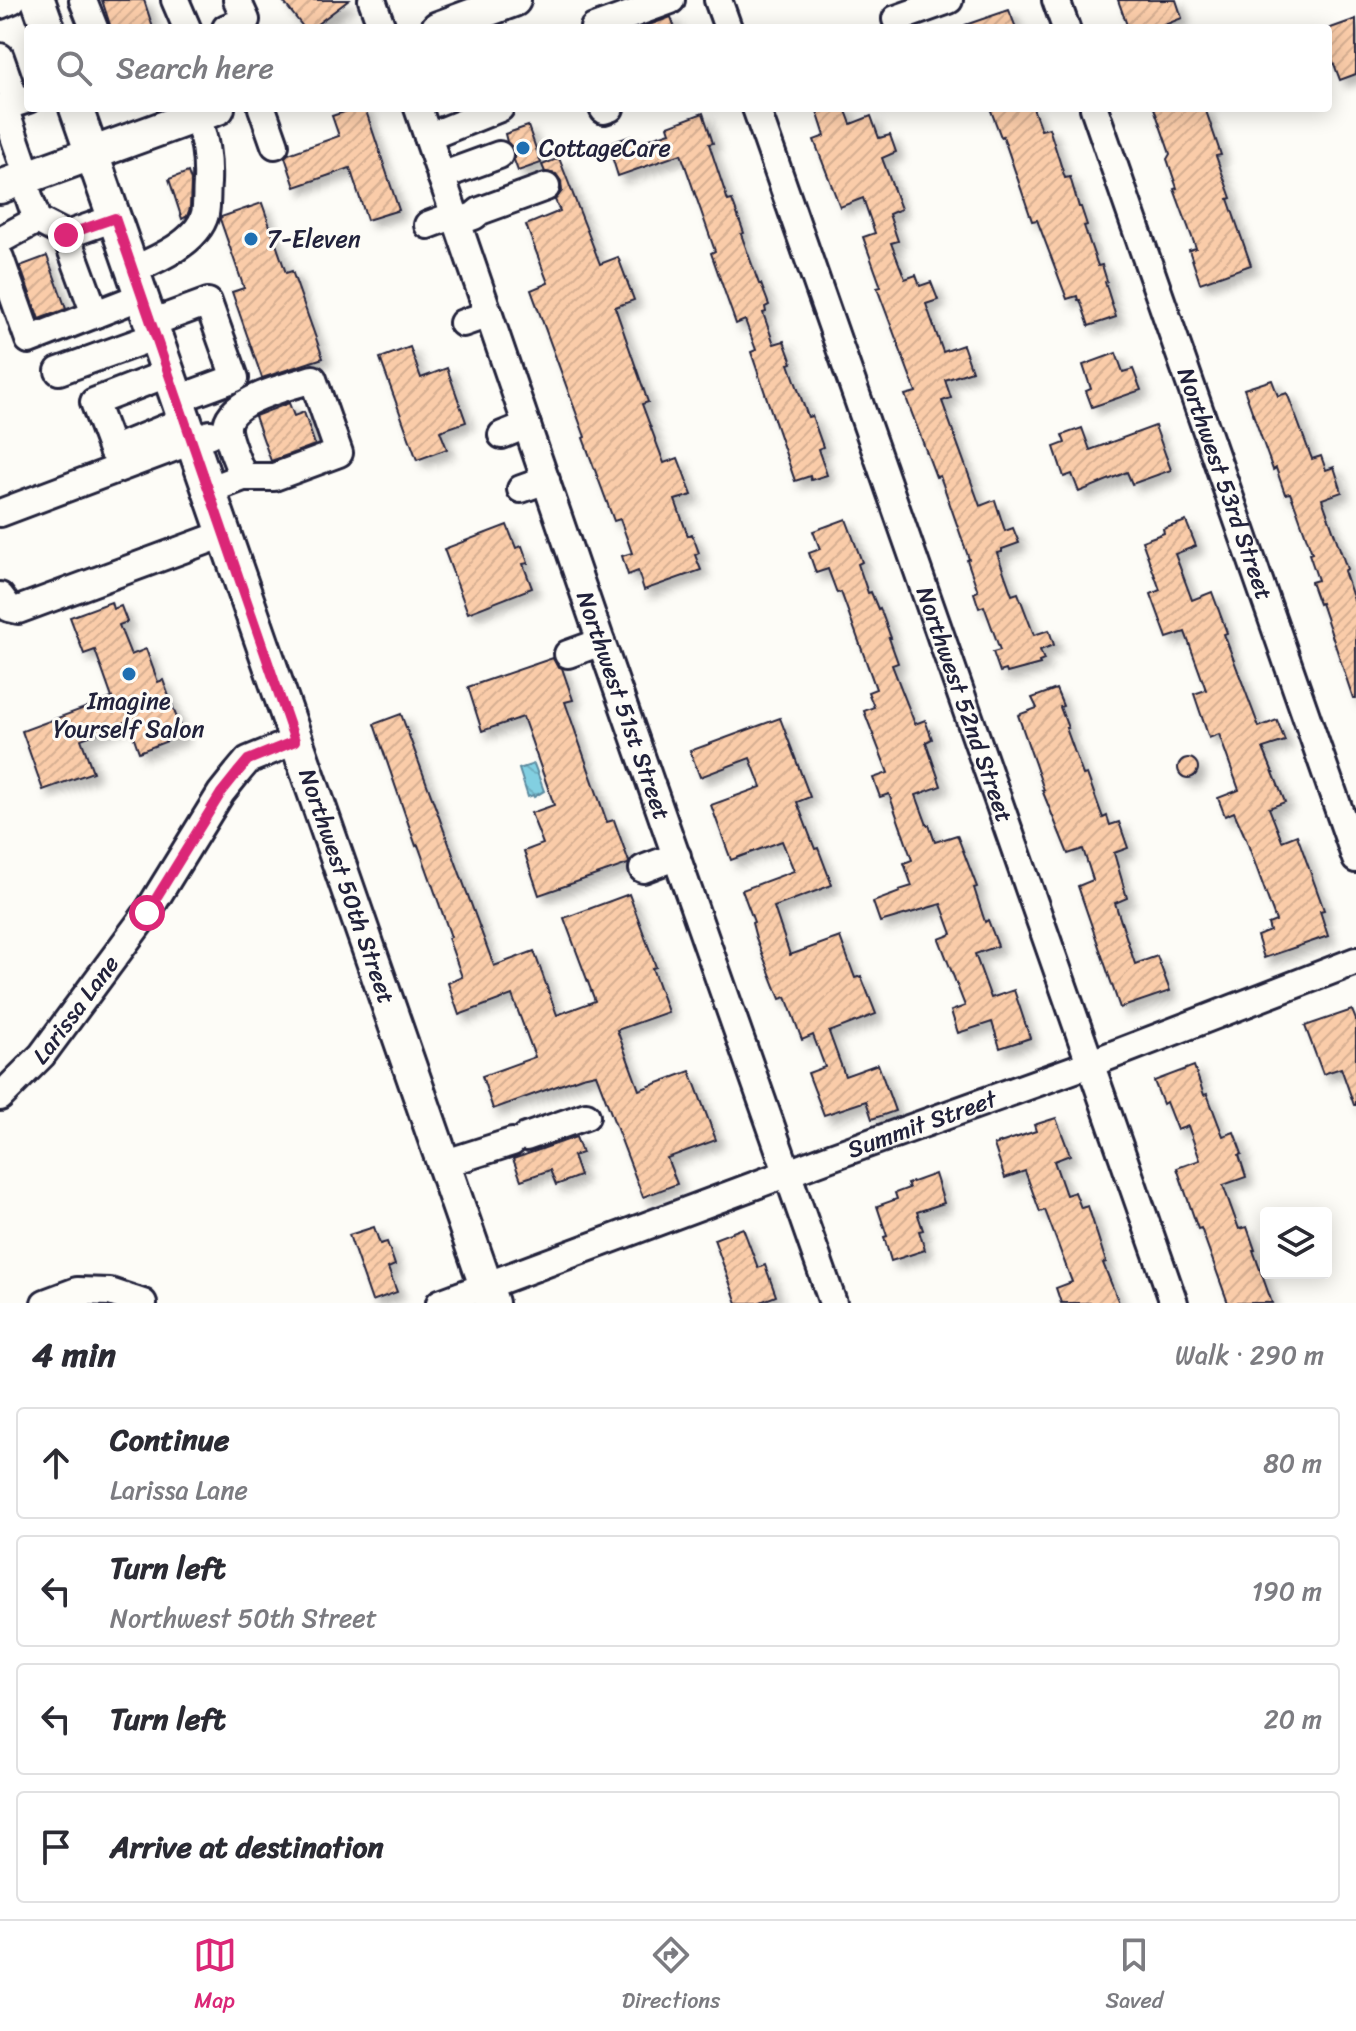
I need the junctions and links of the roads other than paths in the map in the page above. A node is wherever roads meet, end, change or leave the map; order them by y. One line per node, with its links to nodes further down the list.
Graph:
1 (83, 0): 13 (street)
2 (175, 0): 14 (street)
3 (237, 0): 15 (street)
4 (372, 0): 16 (street)
5 (671, 0): 18 (street)
6 (718, 0): 19 (street)
7 (949, 0): 12 (street)
8 (1056, 0): 20 (street)
9 (0, 5): 10 (street)
10 (41, 7)
11 (497, 13): 17 (main road)
12 (897, 13)
13 (92, 24)
14 (185, 24)
15 (236, 24)
16 (381, 24)
17 (454, 24)
18 (605, 24)
19 (727, 24)
20 (1065, 24)
21 (0, 57): 22 (street)
22 (12, 104): 37 (street)
23 (77, 112): 34 (main road, Northwest 50th Street)
24 (201, 112): 31 (main road)
25 (208, 112): 46 (street)
26 (263, 112): 33 (street)
27 (419, 112): 32 (street, Northwest 51st Street)
28 (490, 112): 32 (street)
29 (757, 112): 67 (street, Northwest 52nd Street)
30 (1095, 112): 64 (street, Northwest 53rd Street)
31 (164, 117): 34 (main road)
32 (428, 137): 36 (street, Northwest 51st Street)
33 (275, 145)
34 (92, 154): 37 (main road); 39 (main road, Northwest 50th Street)
35 (499, 155): 36 (street)
36 (441, 176): 40 (street, Northwest 51st Street)
37 (17, 181): 41 (street)
38 (546, 187): 40 (street)
39 (115, 218): 43 (street); 46 (main road, Northwest 50th Street)
40 (456, 219): 42 (street); 48 (street, Northwest 51st Street)
41 (37, 220): 43 (street); 44 (street)
42 (428, 225)
43 (66, 235): 47 (street)
44 (0, 240)
45 (0, 258): 47 (street)
46 (145, 306): 47 (street); 50 (street); 51 (main road, Northwest 50th Street); 51 (street)
47 (95, 314)
48 (489, 314): 49 (street); 52 (street, Northwest 51st Street)
49 (463, 323)
50 (59, 371)
51 (181, 408): 53 (street); 56 (main road, Northwest 50th Street); 57 (street)
52 (527, 425): 54 (street); 60 (street, Northwest 51st Street)
53 (226, 428): 55 (street); 55 (street)
54 (502, 435)
55 (243, 477): 56 (street)
56 (209, 490): 58 (main road, Northwest 50th Street)
57 (0, 513)
58 (224, 534): 59 (street); 62 (main road, Northwest 50th Street)
59 (0, 596)
60 (601, 642): 61 (street); 63 (street, Northwest 51st Street)
61 (568, 654)
62 (295, 741): 68 (street, Larissa Lane); 70 (main road, Northwest 50th Street)
63 (677, 856): 65 (street); 71 (street, Northwest 51st Street)
64 (1356, 859)
65 (643, 869)
66 (1356, 961): 67 (street, Summit Street)
67 (1089, 1064): 71 (street, Summit Street); 77 (street, Northwest 52nd Street)
68 (0, 1097)
69 (586, 1116): 70 (street)
70 (443, 1164): 72 (main road, Northwest 50th Street)
71 (789, 1172): 72 (street, Summit Street); 76 (street, Northwest 51st Street)
72 (489, 1295): 75 (street, Summit Street)
73 (45, 1303): 74 (street)
74 (143, 1303)
75 (440, 1303)
76 (833, 1303)
77 (1174, 1303)

